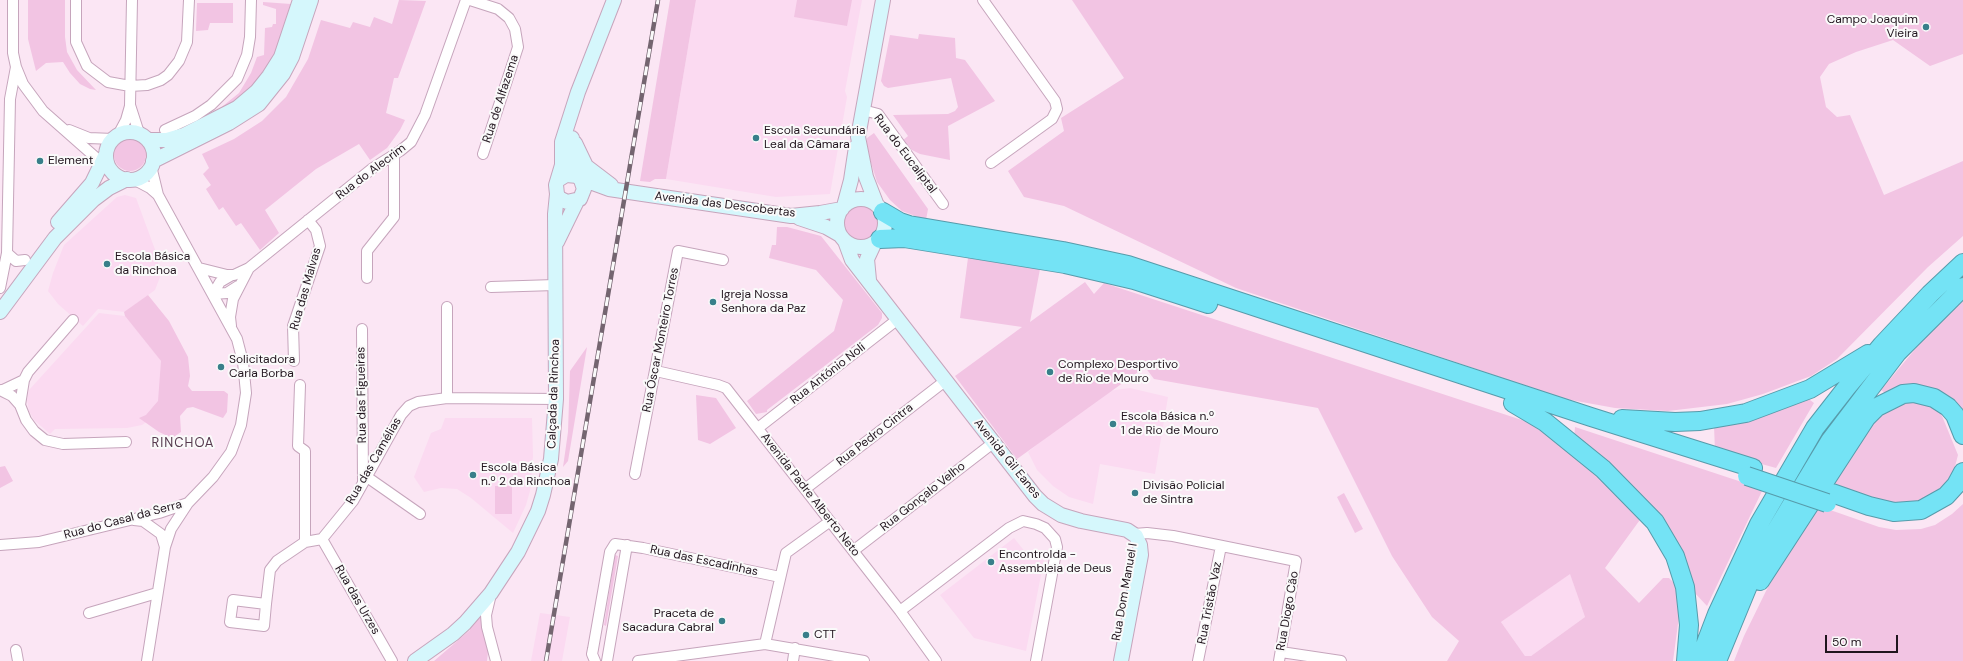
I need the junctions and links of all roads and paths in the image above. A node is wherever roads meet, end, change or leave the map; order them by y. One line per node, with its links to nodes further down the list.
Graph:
1 (13, 0): 14 (street)
2 (76, 0): 15 (street)
3 (132, 0): 15 (street)
4 (189, 0): 15 (street)
5 (252, 0): 19 (street)
6 (300, 0): 21 (street)
7 (311, 0): 28 (street)
8 (466, 0): 24 (street, Rua do Alecrim)
9 (470, 0): 25 (street, Rua de Alfazema)
10 (614, 0): 31 (street, Calçada da Rinchoa)
11 (623, 0): 20 (street)
12 (883, 0): 17 (street)
13 (983, 0): 27 (street)
14 (16, 67): 18 (street); 43 (street)
15 (130, 86): 16 (street)
16 (130, 105): 21 (street); 22 (street)
17 (863, 110): 23 (street); 35 (street, Rua do Eucaliptal)
18 (64, 128): 22 (street); 26 (street)
19 (165, 130)
20 (572, 135): 29 (street); 32 (street)
21 (143, 136): 22 (street); 28 (street)
22 (115, 137): 26 (street)
23 (858, 137): 36 (street); 37 (street)
24 (394, 154): 39 (street, Rua do Alecrim); 50 (street)
25 (483, 154)
26 (106, 163): 30 (street); 44 (street)
27 (991, 163)
28 (152, 164): 30 (street); 33 (street, Rua do Casal da Serra)
29 (579, 177): 31 (street); 32 (street, Avenida das Descobertas); 34 (street)
30 (130, 179): 33 (street, Rua do Casal da Serra); 60 (street)
31 (557, 187): 34 (street); 42 (street, Calçada da Rinchoa)
32 (614, 190): 34 (street, Avenida das Descobertas); 38 (street, Avenida das Descobertas)
33 (158, 195): 47 (street, Rua do Casal da Serra)
34 (578, 200): 42 (street, Calçada da Rinchoa)
35 (943, 204)
36 (843, 208): 37 (street); 38 (street, Avenida das Descobertas); 40 (street)
37 (880, 208): 41 (street); 76 (highway)
38 (791, 216): 40 (street)
39 (308, 220): 48 (street, Rua do Alecrim); 66 (street, Rua das Malvas)
40 (843, 238): 41 (street); 51 (street, Avenida Gil Eanes)
41 (877, 241): 51 (street); 74 (highway)
42 (556, 246): 53 (street, Calçada da Rinchoa)
43 (7, 253): 44 (street); 56 (street)
44 (25, 260): 58 (street)
45 (723, 260): 67 (street, Rua Óscar Monteiro Torres)
46 (1963, 263): 65 (highway)
47 (199, 268): 49 (street); 57 (street, Rua do Casal da Serra)
48 (250, 268): 49 (street, Rua do Alecrim); 52 (street, Rua do Alecrim)
49 (234, 275): 57 (street, Rua do Alecrim)
50 (367, 278)
51 (870, 282): 61 (street, Avenida Gil Eanes)
52 (240, 284): 57 (street, Rua do Alecrim); 63 (street, Rua do Alecrim)
53 (555, 285): 54 (street); 73 (street, Calçada da Rinchoa)
54 (491, 287)
55 (1963, 287): 107 (highway)
56 (0, 288)
57 (213, 294): 63 (street, Rua do Casal da Serra)
58 (0, 297)
59 (447, 307): 72 (street)
60 (0, 312)
61 (898, 319): 69 (street, Avenida Gil Eanes); 77 (street, Rua António Noli)
62 (73, 320): 68 (street)
63 (232, 328): 88 (street, Rua do Casal da Serra)
64 (362, 329): 84 (street, Rua das Figueiras)
65 (1882, 345): 76 (highway); 130 (highway)
66 (294, 361)
67 (656, 371): 77 (street, Avenida Padre Alberto Neto); 83 (street, Rua Óscar Monteiro Torres)
68 (26, 376): 71 (street); 75 (street); 75 (street)
69 (945, 381): 80 (street, Avenida Gil Eanes); 85 (street, Rua Pedro Cintra)
70 (300, 386): 94 (street)
71 (2, 390): 75 (street)
72 (446, 398): 73 (street, Rua das Camélias); 84 (street, Rua das Camélias)
73 (556, 399): 102 (street, Calçada da Rinchoa)
74 (1513, 403): 81 (highway); 129 (highway)
75 (20, 405): 79 (street)
76 (1591, 417): 81 (highway)
77 (758, 428): 85 (street, Avenida Padre Alberto Neto)
78 (1963, 435): 107 (highway)
79 (126, 442)
80 (993, 443): 92 (street, Avenida Gil Eanes); 99 (street, Rua Gonçalo Velho)
81 (1750, 472): 87 (highway)
82 (1963, 472): 87 (highway)
83 (636, 474)
84 (365, 481): 89 (street); 93 (street, Rua das Camélias)
85 (805, 489): 91 (street, Avenida Padre Alberto Neto)
86 (1963, 494): 87 (highway)
87 (1829, 498)
88 (188, 503): 90 (street, Rua do Casal da Serra); 98 (street)
89 (420, 514)
90 (124, 521): 95 (street, Rua do Casal da Serra); 98 (street)
91 (829, 522): 99 (street, Avenida Padre Alberto Neto); 101 (street)
92 (1134, 534): 97 (street, Avenida Gil Eanes); 125 (street, Rua Dom Manuel I); 126 (street, Rua Dom Manuel I)
93 (322, 539): 94 (street); 115 (street, Rua das Urzes)
94 (305, 542): 104 (street)
95 (0, 545)
96 (627, 545): 101 (street, Rua das Escadinhas); 118 (street); 119 (street)
97 (1221, 546): 100 (street, Avenida Gil Eanes); 127 (street, Rua Tristão Vaz)
98 (165, 547): 103 (street)
99 (853, 551): 105 (street, Avenida Padre Alberto Neto)
100 (1296, 561): 111 (street, Rua Diogo Cão)
101 (780, 577): 108 (street)
102 (491, 592): 116 (street, Calçada da Rinchoa); 117 (street)
103 (157, 593): 106 (street); 114 (street)
104 (266, 604)
105 (900, 611): 123 (street, Avenida Padre Alberto Neto); 124 (street)
106 (89, 613)
107 (1732, 621): 131 (highway)
108 (766, 644): 109 (street); 112 (street)
109 (795, 648): 121 (street); 122 (street)
110 (16, 650): 113 (street)
111 (1280, 656): 128 (street)
112 (685, 658): 120 (street)
113 (18, 661)
114 (147, 661)
115 (392, 661)
116 (415, 661)
117 (496, 661)
118 (595, 661)
119 (607, 661)
120 (638, 661)
121 (793, 661)
122 (864, 661)
123 (936, 661)
124 (1036, 661)
125 (1112, 661)
126 (1120, 661)
127 (1198, 661)
128 (1341, 661)
129 (1686, 661)
130 (1699, 661)
131 (1717, 661)

